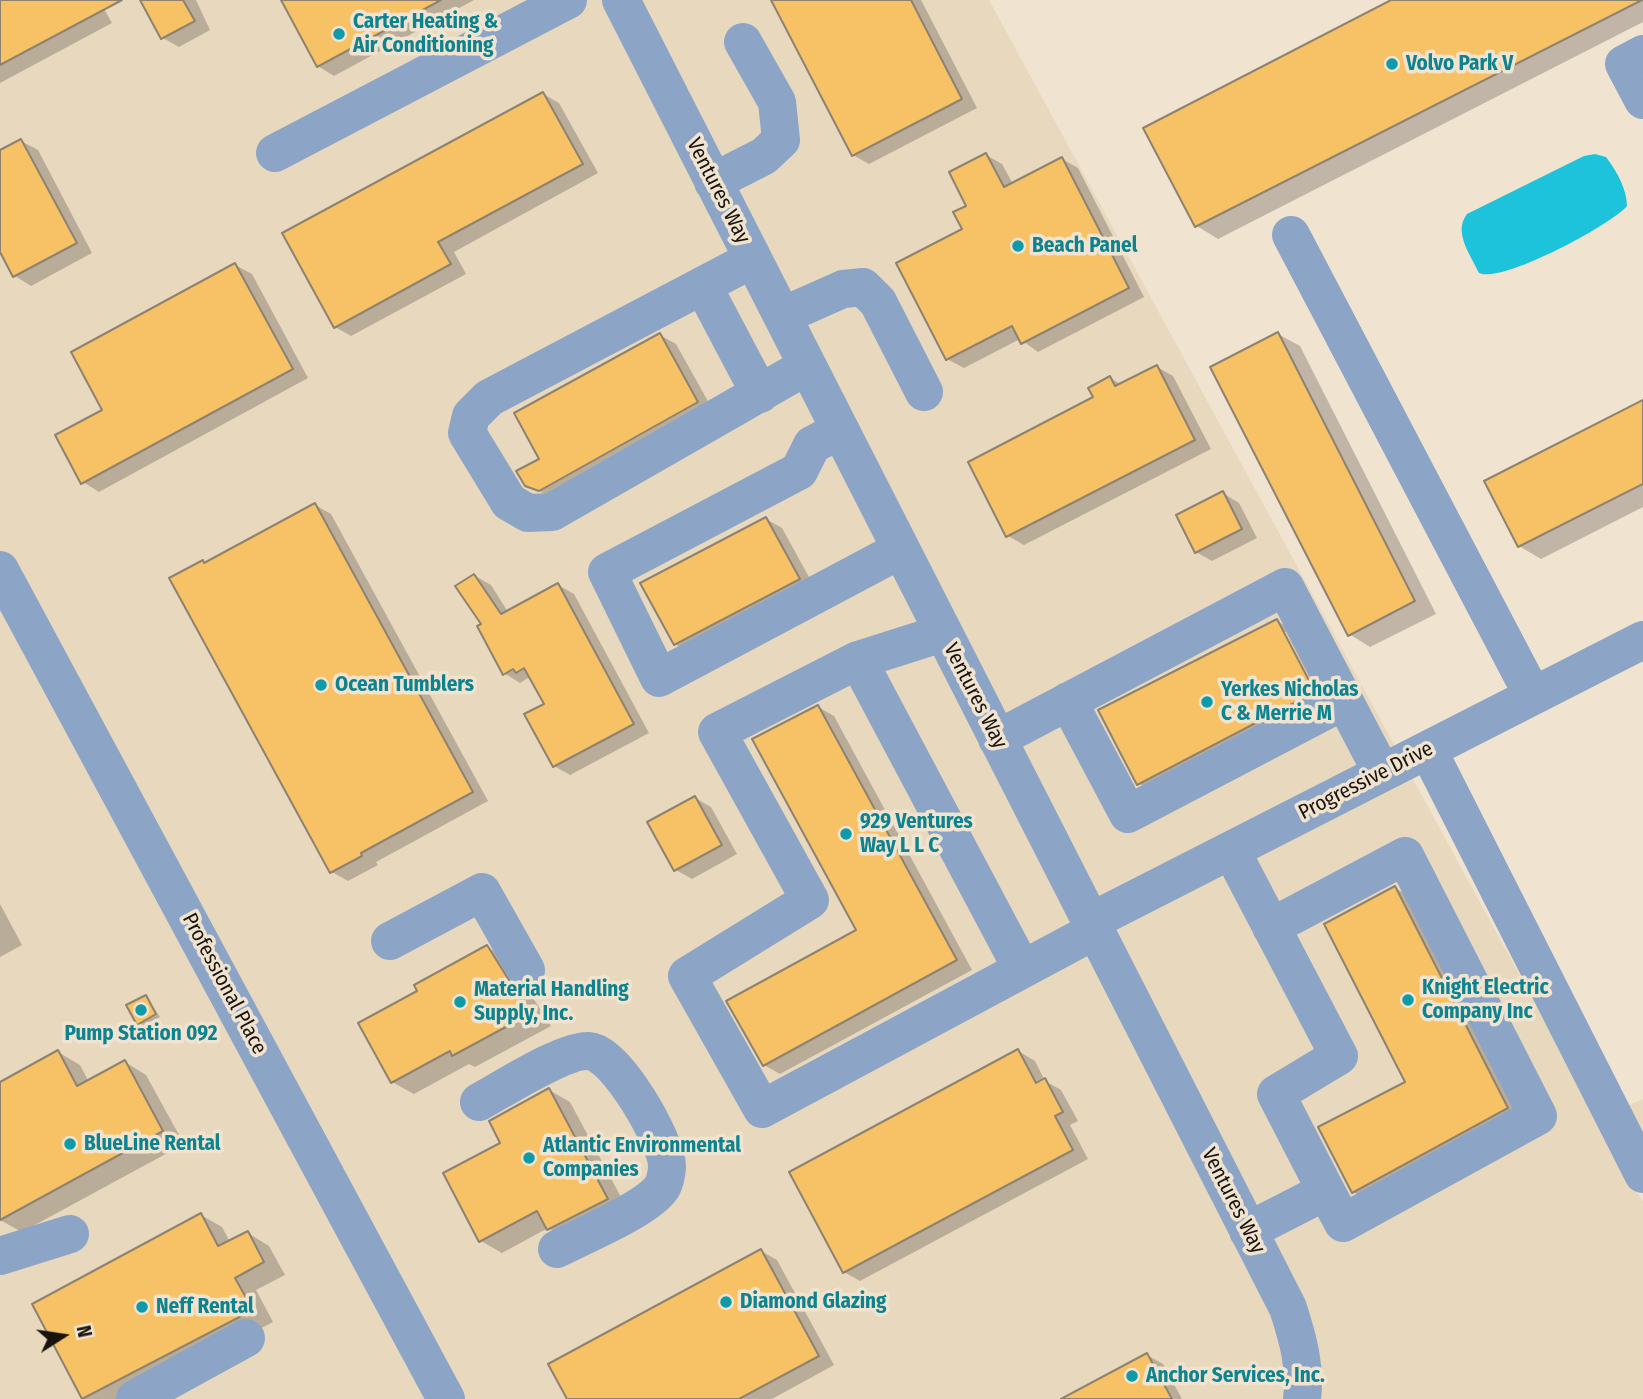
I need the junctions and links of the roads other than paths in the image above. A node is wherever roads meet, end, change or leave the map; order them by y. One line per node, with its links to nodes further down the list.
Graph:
1 (568, 0): 6 (street)
2 (621, 0): 7 (street, Ventures Way)
3 (743, 42): 7 (street)
4 (1643, 54): 5 (street)
5 (1643, 100)
6 (275, 153)
7 (713, 182): 9 (street, Ventures Way)
8 (1291, 235): 21 (street)
9 (752, 259): 10 (street); 11 (street, Ventures Way)
10 (703, 286): 14 (street); 14 (street)
11 (782, 316): 12 (street, Ventures Way); 13 (street)
12 (807, 366): 14 (street); 15 (street, Ventures Way)
13 (924, 392)
14 (760, 394)
15 (840, 430): 16 (street, Ventures Way); 16 (street)
16 (900, 550): 18 (street, Ventures Way)
17 (0, 570): 42 (street, Professional Place)
18 (943, 633): 20 (street); 24 (street, Ventures Way)
19 (1643, 640): 21 (street, Progressive Drive)
20 (858, 660): 31 (street); 31 (street, Progressive Drive)
21 (1534, 696): 25 (street, Progressive Drive)
22 (1068, 701): 23 (street); 23 (street); 24 (street)
23 (1344, 701): 26 (street)
24 (997, 739): 28 (street, Ventures Way)
25 (1428, 750): 26 (street, Progressive Drive); 34 (street)
26 (1382, 773): 27 (street, Progressive Drive)
27 (1231, 850): 28 (street, Progressive Drive); 29 (street)
28 (1092, 927): 31 (street, Progressive Drive); 36 (street, Ventures Way)
29 (1271, 927): 35 (street); 35 (street)
30 (390, 941): 32 (street)
31 (1022, 969)
32 (526, 970)
33 (479, 1102): 38 (street)
34 (1643, 1174)
35 (1325, 1191): 36 (street)
36 (1248, 1231): 43 (street, Ventures Way)
37 (70, 1234): 39 (street)
38 (557, 1250)
39 (0, 1256)
40 (246, 1338): 41 (street)
41 (135, 1399)
42 (446, 1399)
43 (1302, 1399)

